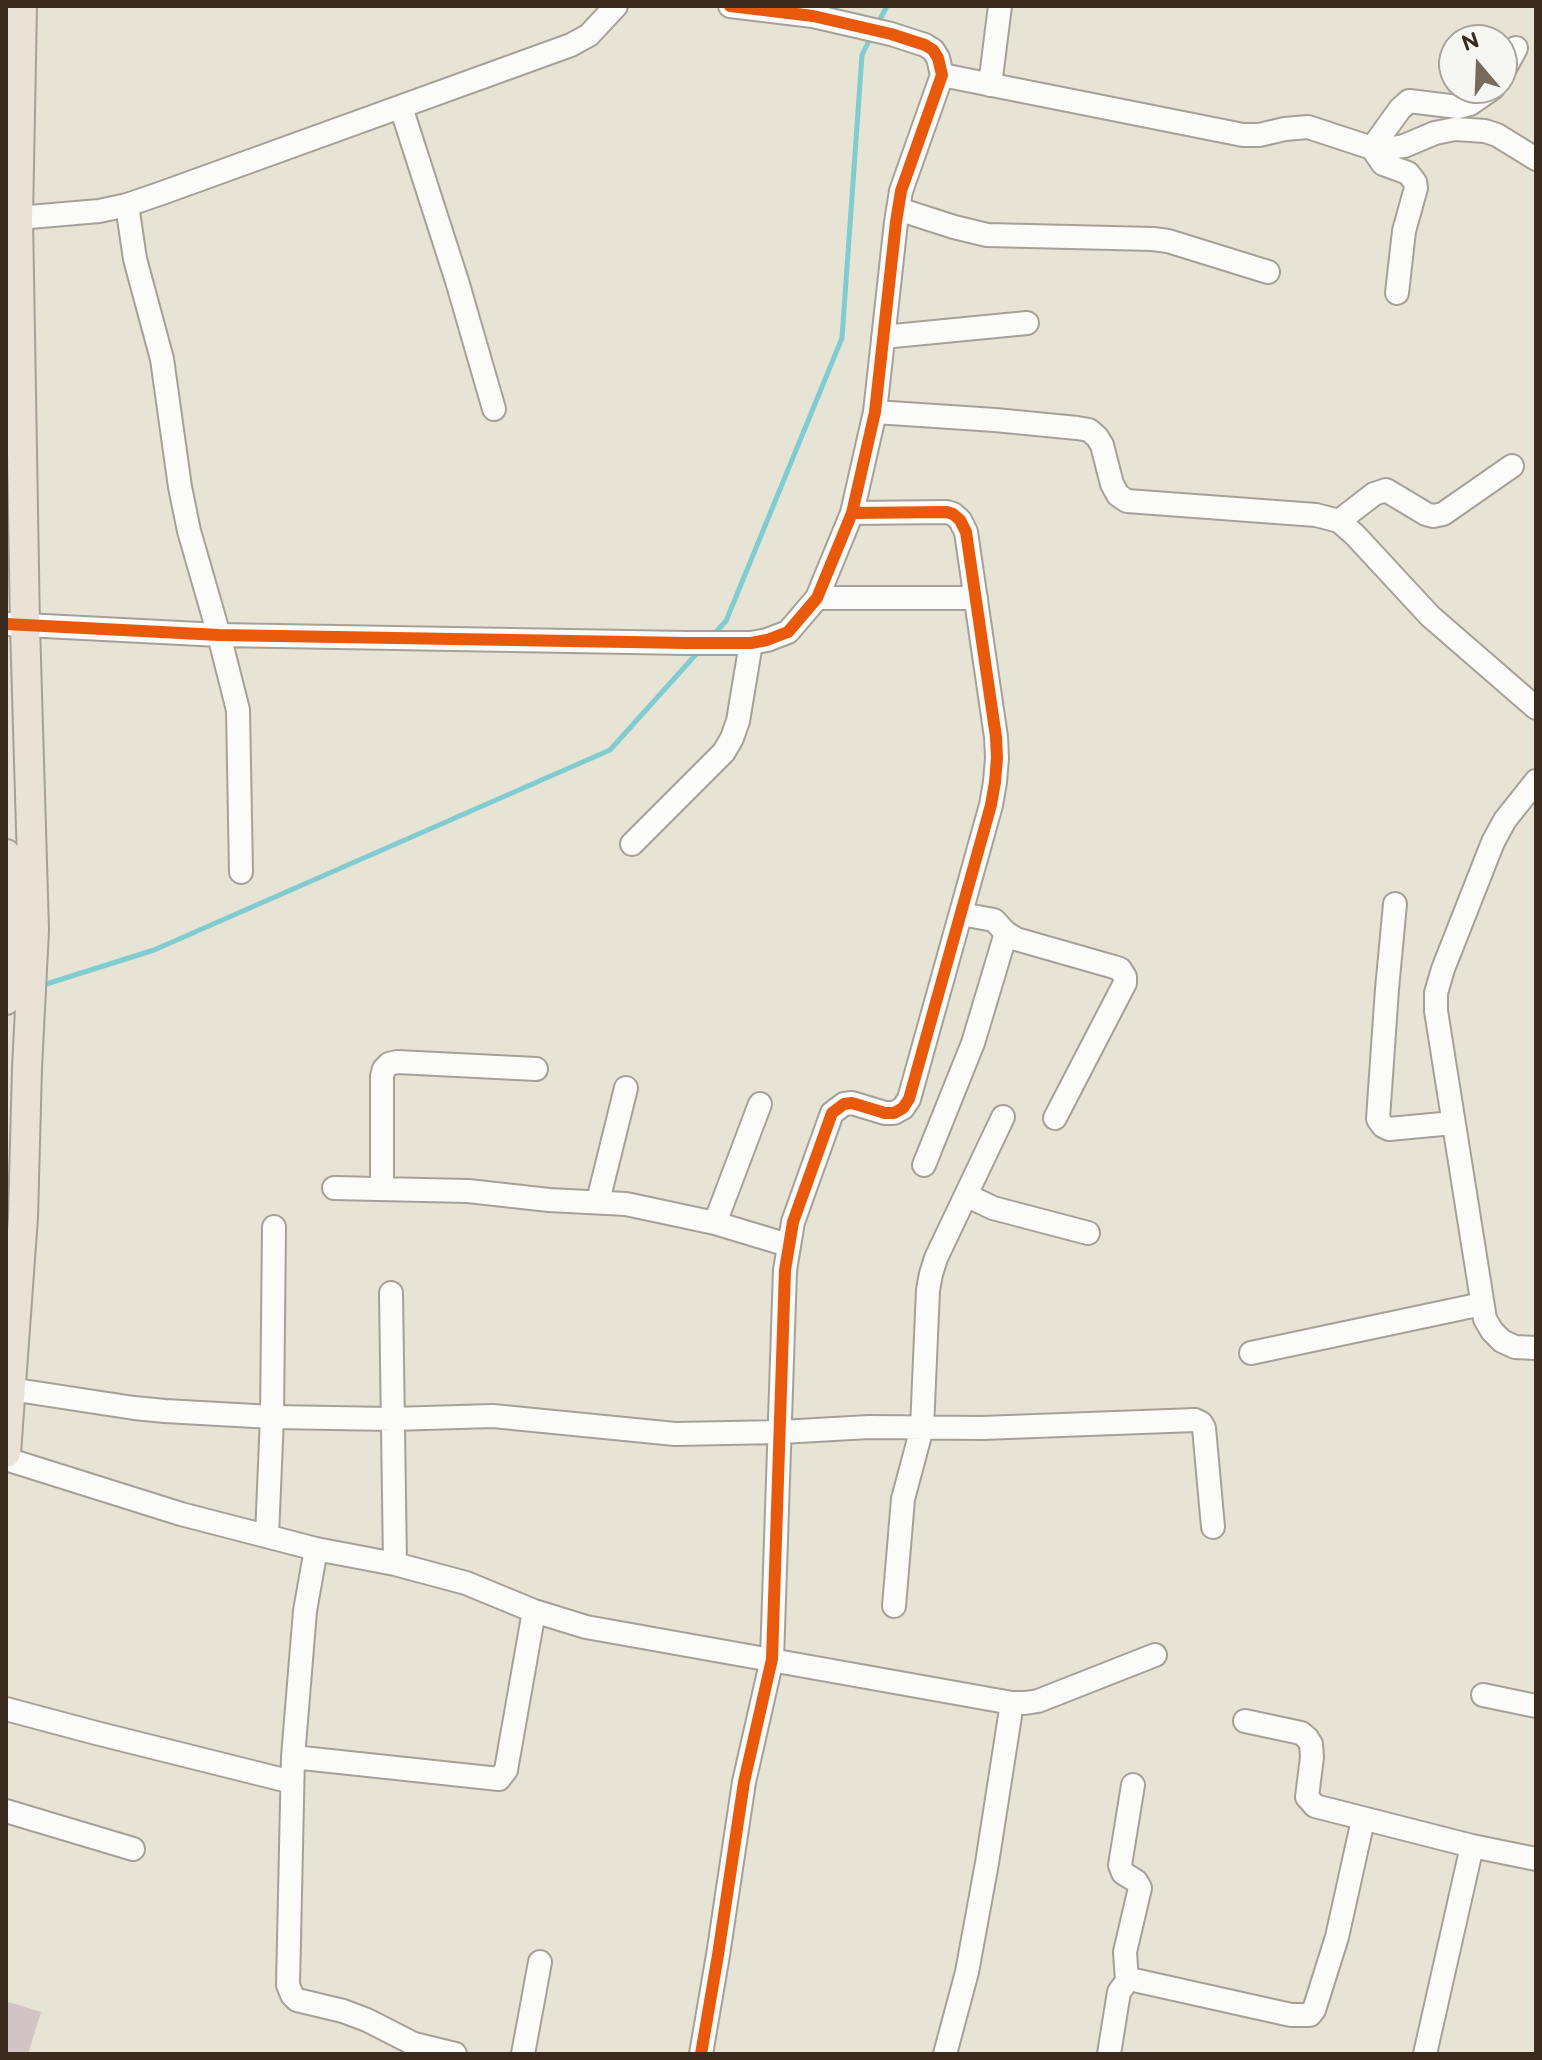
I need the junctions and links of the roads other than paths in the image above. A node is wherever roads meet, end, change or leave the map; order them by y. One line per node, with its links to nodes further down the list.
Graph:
1 (22, 6): 14 (main road)
2 (730, 6): 5 (street)
3 (1000, 6): 7 (street)
4 (605, 7): 9 (street)
5 (816, 11): 6 (street)
6 (942, 75): 7 (street); 13 (street)
7 (990, 85): 10 (street)
8 (1470, 104): 10 (street)
9 (401, 107): 12 (street); 19 (street)
10 (1372, 148): 11 (street); 16 (street)
11 (1536, 159)
12 (127, 205): 14 (street); 27 (street)
13 (898, 209): 15 (street); 18 (street)
14 (18, 218): 26 (main road)
15 (1268, 272)
16 (1397, 293)
17 (1027, 323): 18 (street)
18 (883, 337): 20 (street)
19 (494, 409)
20 (875, 412): 22 (street); 23 (street)
21 (1512, 466): 23 (street)
22 (852, 513): 24 (street); 25 (street)
23 (1339, 521): 29 (street)
24 (817, 598): 25 (street); 28 (street)
25 (976, 598): 35 (street)
26 (16, 625): 27 (street); 36 (main road)
27 (219, 635): 28 (street); 33 (street)
28 (751, 643): 31 (street)
29 (1536, 708)
30 (1536, 781): 44 (street)
31 (632, 844)
32 (6, 854): 36 (main road)
33 (241, 872)
34 (1395, 904): 44 (street)
35 (961, 914): 37 (street); 53 (street)
36 (21, 932): 38 (main road); 58 (main road)
37 (1006, 933): 43 (street); 45 (street)
38 (6, 1000)
39 (536, 1069): 47 (street)
40 (626, 1088): 49 (street)
41 (760, 1104): 50 (street)
42 (1003, 1117): 48 (street)
43 (1055, 1118)
44 (1453, 1123): 55 (street)
45 (924, 1165)
46 (334, 1188): 47 (street)
47 (382, 1189): 49 (street)
48 (966, 1195): 52 (street); 61 (street)
49 (598, 1201): 50 (street)
50 (715, 1223): 53 (street)
51 (274, 1227): 59 (street)
52 (1088, 1233)
53 (788, 1245): 62 (street)
54 (391, 1293): 60 (street)
55 (1482, 1304): 56 (street); 57 (street)
56 (1536, 1348)
57 (1251, 1353)
58 (10, 1389): 59 (street); 63 (main road)
59 (272, 1417): 60 (street); 65 (street)
60 (392, 1419): 62 (street); 67 (street)
61 (922, 1428): 62 (street); 64 (street); 68 (street)
62 (781, 1432): 71 (street)
63 (6, 1456): 65 (street)
64 (1213, 1527)
65 (267, 1536): 66 (street)
66 (316, 1549): 67 (street); 77 (street)
67 (395, 1564): 69 (street)
68 (894, 1606)
69 (534, 1611): 71 (street); 77 (street)
70 (1155, 1655): 73 (street)
71 (772, 1659): 73 (street); 89 (street)
72 (1483, 1695): 74 (street)
73 (1012, 1703): 90 (street)
74 (1536, 1706)
75 (6, 1709): 78 (street)
76 (1245, 1721): 81 (street)
77 (293, 1757): 78 (street)
78 (292, 1782): 87 (street)
79 (1133, 1785): 86 (street)
80 (6, 1811): 83 (street)
81 (1363, 1820): 82 (street); 86 (street)
82 (1472, 1846): 84 (street); 92 (street)
83 (133, 1849)
84 (1536, 1859)
85 (540, 1962): 88 (street)
86 (1127, 1981): 91 (street)
87 (455, 2054)
88 (523, 2054)
89 (701, 2054)
90 (945, 2054)
91 (1109, 2054)
92 (1425, 2054)

